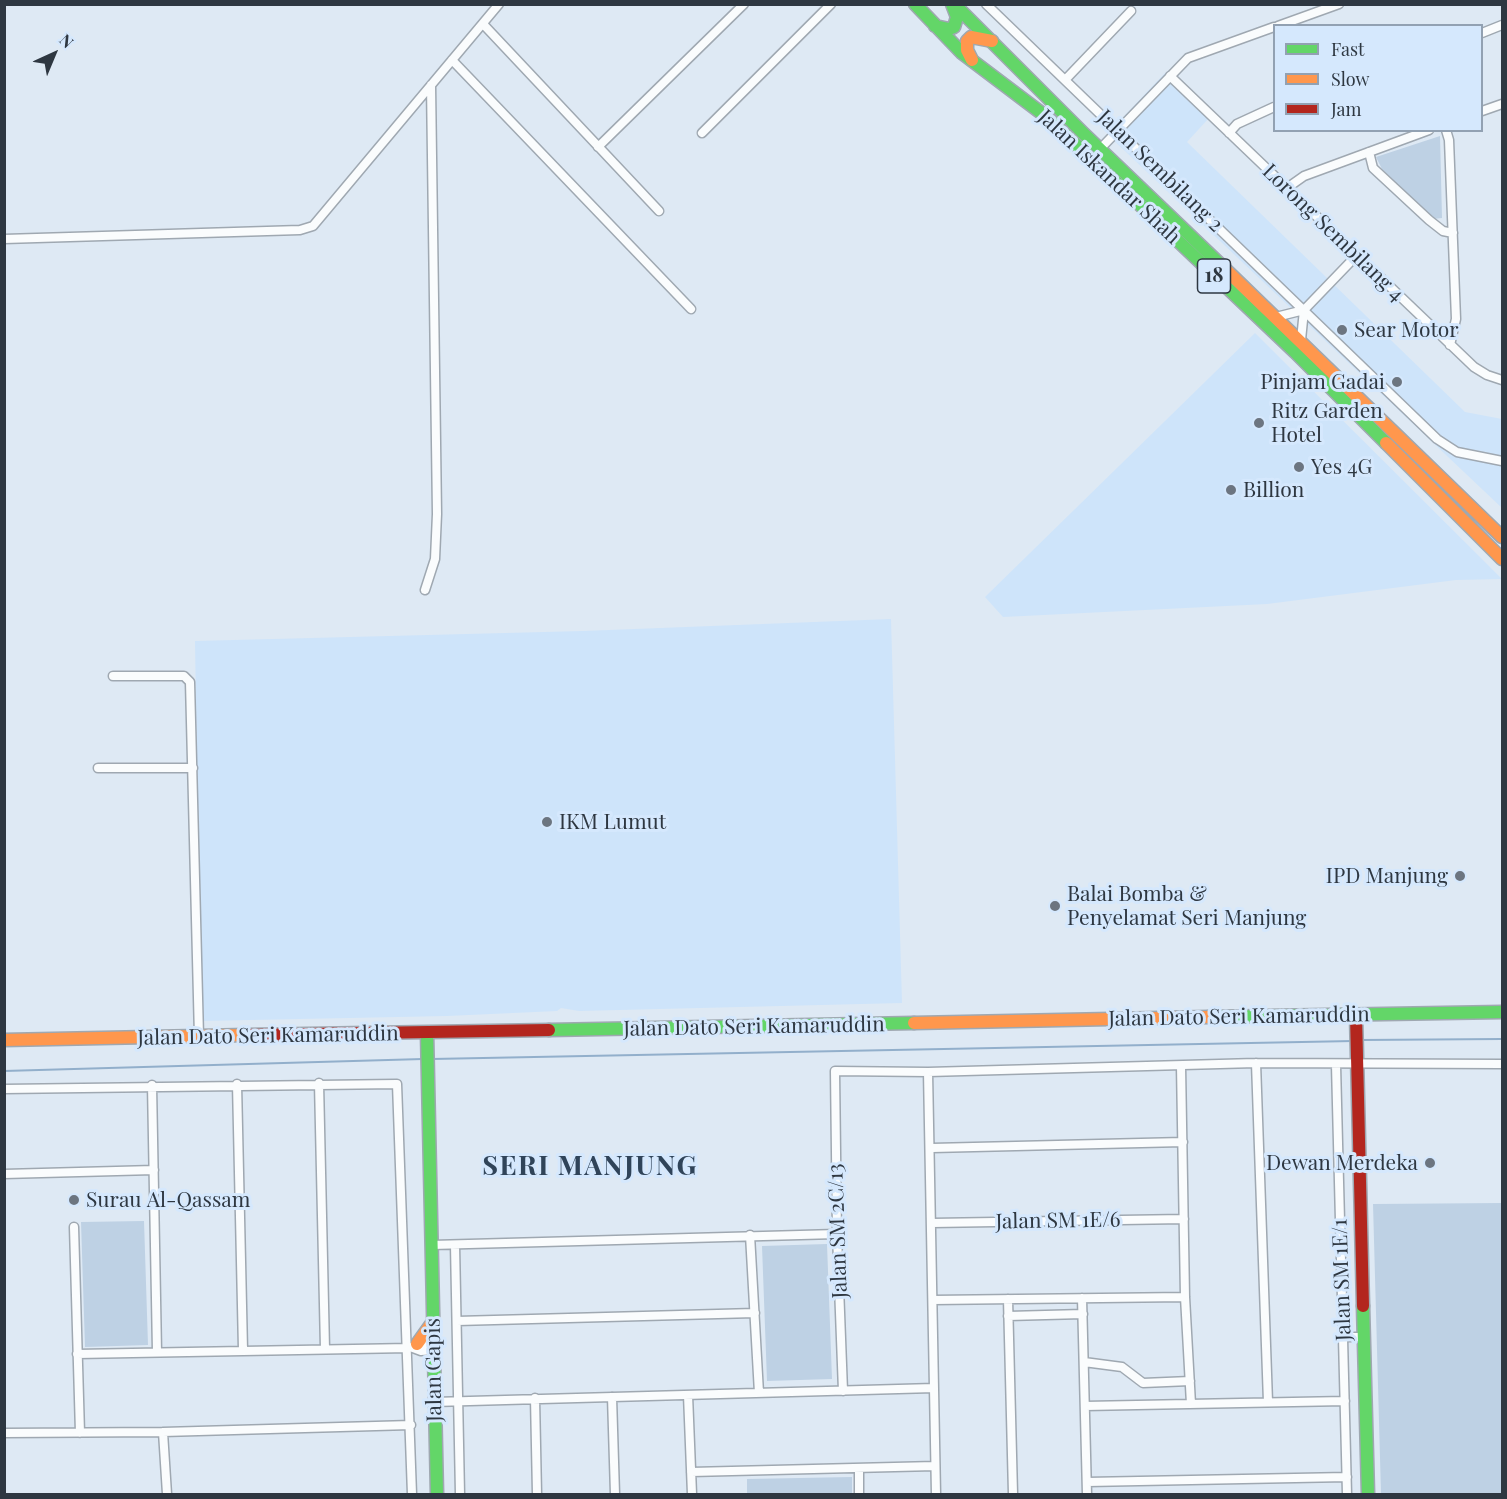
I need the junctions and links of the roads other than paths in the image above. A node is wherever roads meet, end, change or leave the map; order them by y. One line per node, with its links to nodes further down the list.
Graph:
1 (500, 4): 9 (street)
2 (744, 4): 29 (street)
3 (831, 4): 27 (street)
4 (915, 4): 12 (street, Jalan Iskandar Shah / 18)
5 (953, 4): 12 (street); 15 (street, Jalan Iskandar Shah / 18)
6 (986, 4): 19 (street, Jalan Sembilang 2)
7 (1339, 4): 10 (street)
8 (1131, 11): 19 (street)
9 (483, 24): 16 (street); 29 (street)
10 (1282, 24)
11 (1503, 25): 14 (street)
12 (935, 26): 17 (street, Jalan Iskandar Shah / 18)
13 (1273, 27): 18 (street)
14 (1483, 33)
15 (992, 41): 17 (street); 30 (street, Jalan Iskandar Shah / 18)
16 (452, 60): 20 (street); 37 (street)
17 (973, 62): 47 (street, Jalan Iskandar Shah / 18)
18 (1170, 76): 24 (street); 28 (street, Lorong Sembilang 4)
19 (1065, 80): 24 (street, Jalan Sembilang 2)
20 (431, 86): 35 (street); 48 (street)
21 (1503, 104): 23 (street)
22 (1273, 108): 28 (street)
23 (1483, 111)
24 (1119, 130): 30 (street); 38 (street, Jalan Sembilang 2)
25 (1424, 132): 31 (street)
26 (1447, 132): 34 (street)
27 (702, 133)
28 (1229, 133): 32 (street, Lorong Sembilang 4)
29 (598, 147): 33 (street)
30 (1100, 149): 39 (street, Jalan Iskandar Shah / 18)
31 (1369, 152): 32 (street); 34 (street)
32 (1287, 189): 36 (street, Lorong Sembilang 4)
33 (658, 211)
34 (1453, 232): 41 (street)
35 (4, 239)
36 (1357, 255): 38 (street); 41 (street, Lorong Sembilang 4)
37 (691, 309)
38 (1304, 310): 39 (street); 40 (street); 43 (street, Jalan Sembilang 2)
39 (1276, 317): 40 (street, Jalan Iskandar Shah / 18)
40 (1301, 340): 44 (street, Jalan Iskandar Shah / 18)
41 (1450, 345): 42 (street, Lorong Sembilang 4)
42 (1503, 380)
43 (1503, 461)
44 (1472, 506): 45 (street); 46 (street, Jalan Iskandar Shah / 18)
45 (1503, 530)
46 (1503, 537)
47 (1503, 559)
48 (425, 590)
49 (113, 676): 51 (street)
50 (98, 768): 51 (street)
51 (193, 768): 55 (street)
52 (1503, 1012): 53 (street, Jalan Dato Seri Kamaruddin)
53 (1356, 1015): 54 (street, Jalan Dato Seri Kamaruddin); 60 (street)
54 (427, 1033): 55 (street, Jalan Dato Seri Kamaruddin); 76 (street, Jalan Gapis)
55 (199, 1037): 56 (street, Jalan Dato Seri Kamaruddin)
56 (4, 1040)
57 (1256, 1063): 59 (street); 61 (street); 104 (street)
58 (1503, 1064): 60 (street)
59 (1336, 1065): 60 (street); 86 (street, Jalan SM 1E/1)
60 (1359, 1065): 87 (street)
61 (1181, 1066): 62 (street); 67 (street)
62 (928, 1072): 68 (street); 74 (street, Jalan SM 2C/13)
63 (319, 1083): 64 (street); 88 (street); 89 (street)
64 (237, 1084): 65 (street); 90 (street)
65 (152, 1086): 66 (street); 69 (street)
66 (4, 1089)
67 (1183, 1142): 68 (street); 71 (street)
68 (932, 1148): 72 (street)
69 (154, 1170): 70 (street); 91 (street)
70 (4, 1174)
71 (1184, 1219): 72 (street, Jalan SM 1E/6); 78 (street)
72 (932, 1223): 81 (street)
73 (74, 1227): 92 (street)
74 (837, 1234): 75 (street); 96 (street, Jalan SM 2C/13)
75 (750, 1235): 77 (street); 82 (street)
76 (432, 1245): 77 (street); 88 (street, Jalan Gapis)
77 (455, 1245): 85 (street)
78 (1185, 1297): 79 (street); 94 (street)
79 (1082, 1298): 80 (street); 83 (street)
80 (1008, 1299): 81 (street); 84 (street)
81 (933, 1300): 95 (street)
82 (755, 1313): 85 (street); 97 (street)
83 (1083, 1314): 84 (street); 93 (street)
84 (1008, 1316): 125 (street)
85 (457, 1321): 101 (street)
86 (1344, 1337): 87 (street); 102 (street, Jalan SM 1E/1)
87 (1364, 1337): 128 (street)
88 (421, 1347): 89 (street); 103 (street, Jalan Gapis); 107 (street)
89 (325, 1349): 90 (street)
90 (243, 1350): 91 (street)
91 (157, 1352): 92 (street)
92 (77, 1354): 110 (street)
93 (1084, 1362): 94 (street); 106 (street)
94 (1190, 1381): 105 (street)
95 (934, 1388): 96 (street); 111 (street)
96 (843, 1391): 97 (street)
97 (759, 1393): 98 (street)
98 (688, 1395): 99 (street); 113 (street)
99 (612, 1396): 100 (street); 121 (street)
100 (535, 1398): 101 (street); 120 (street)
101 (459, 1401): 103 (street); 119 (street)
102 (1346, 1401): 104 (street); 114 (street, Jalan SM 1E/1)
103 (434, 1402): 118 (street, Jalan Gapis)
104 (1268, 1402): 105 (street)
105 (1191, 1404): 106 (street)
106 (1085, 1406): 115 (street)
107 (411, 1425): 108 (street); 117 (street)
108 (163, 1432): 110 (street); 116 (street)
109 (4, 1433): 110 (street)
110 (80, 1433)
111 (935, 1466): 112 (street); 124 (street)
112 (859, 1468): 113 (street); 123 (street)
113 (691, 1472): 122 (street)
114 (1347, 1477): 115 (street); 127 (street, Jalan SM 1E/1)
115 (1087, 1482): 126 (street)
116 (166, 1494)
117 (412, 1494)
118 (437, 1494)
119 (460, 1494)
120 (537, 1494)
121 (615, 1494)
122 (692, 1494)
123 (859, 1494)
124 (936, 1494)
125 (1013, 1494)
126 (1088, 1494)
127 (1347, 1494)
128 (1368, 1494)

